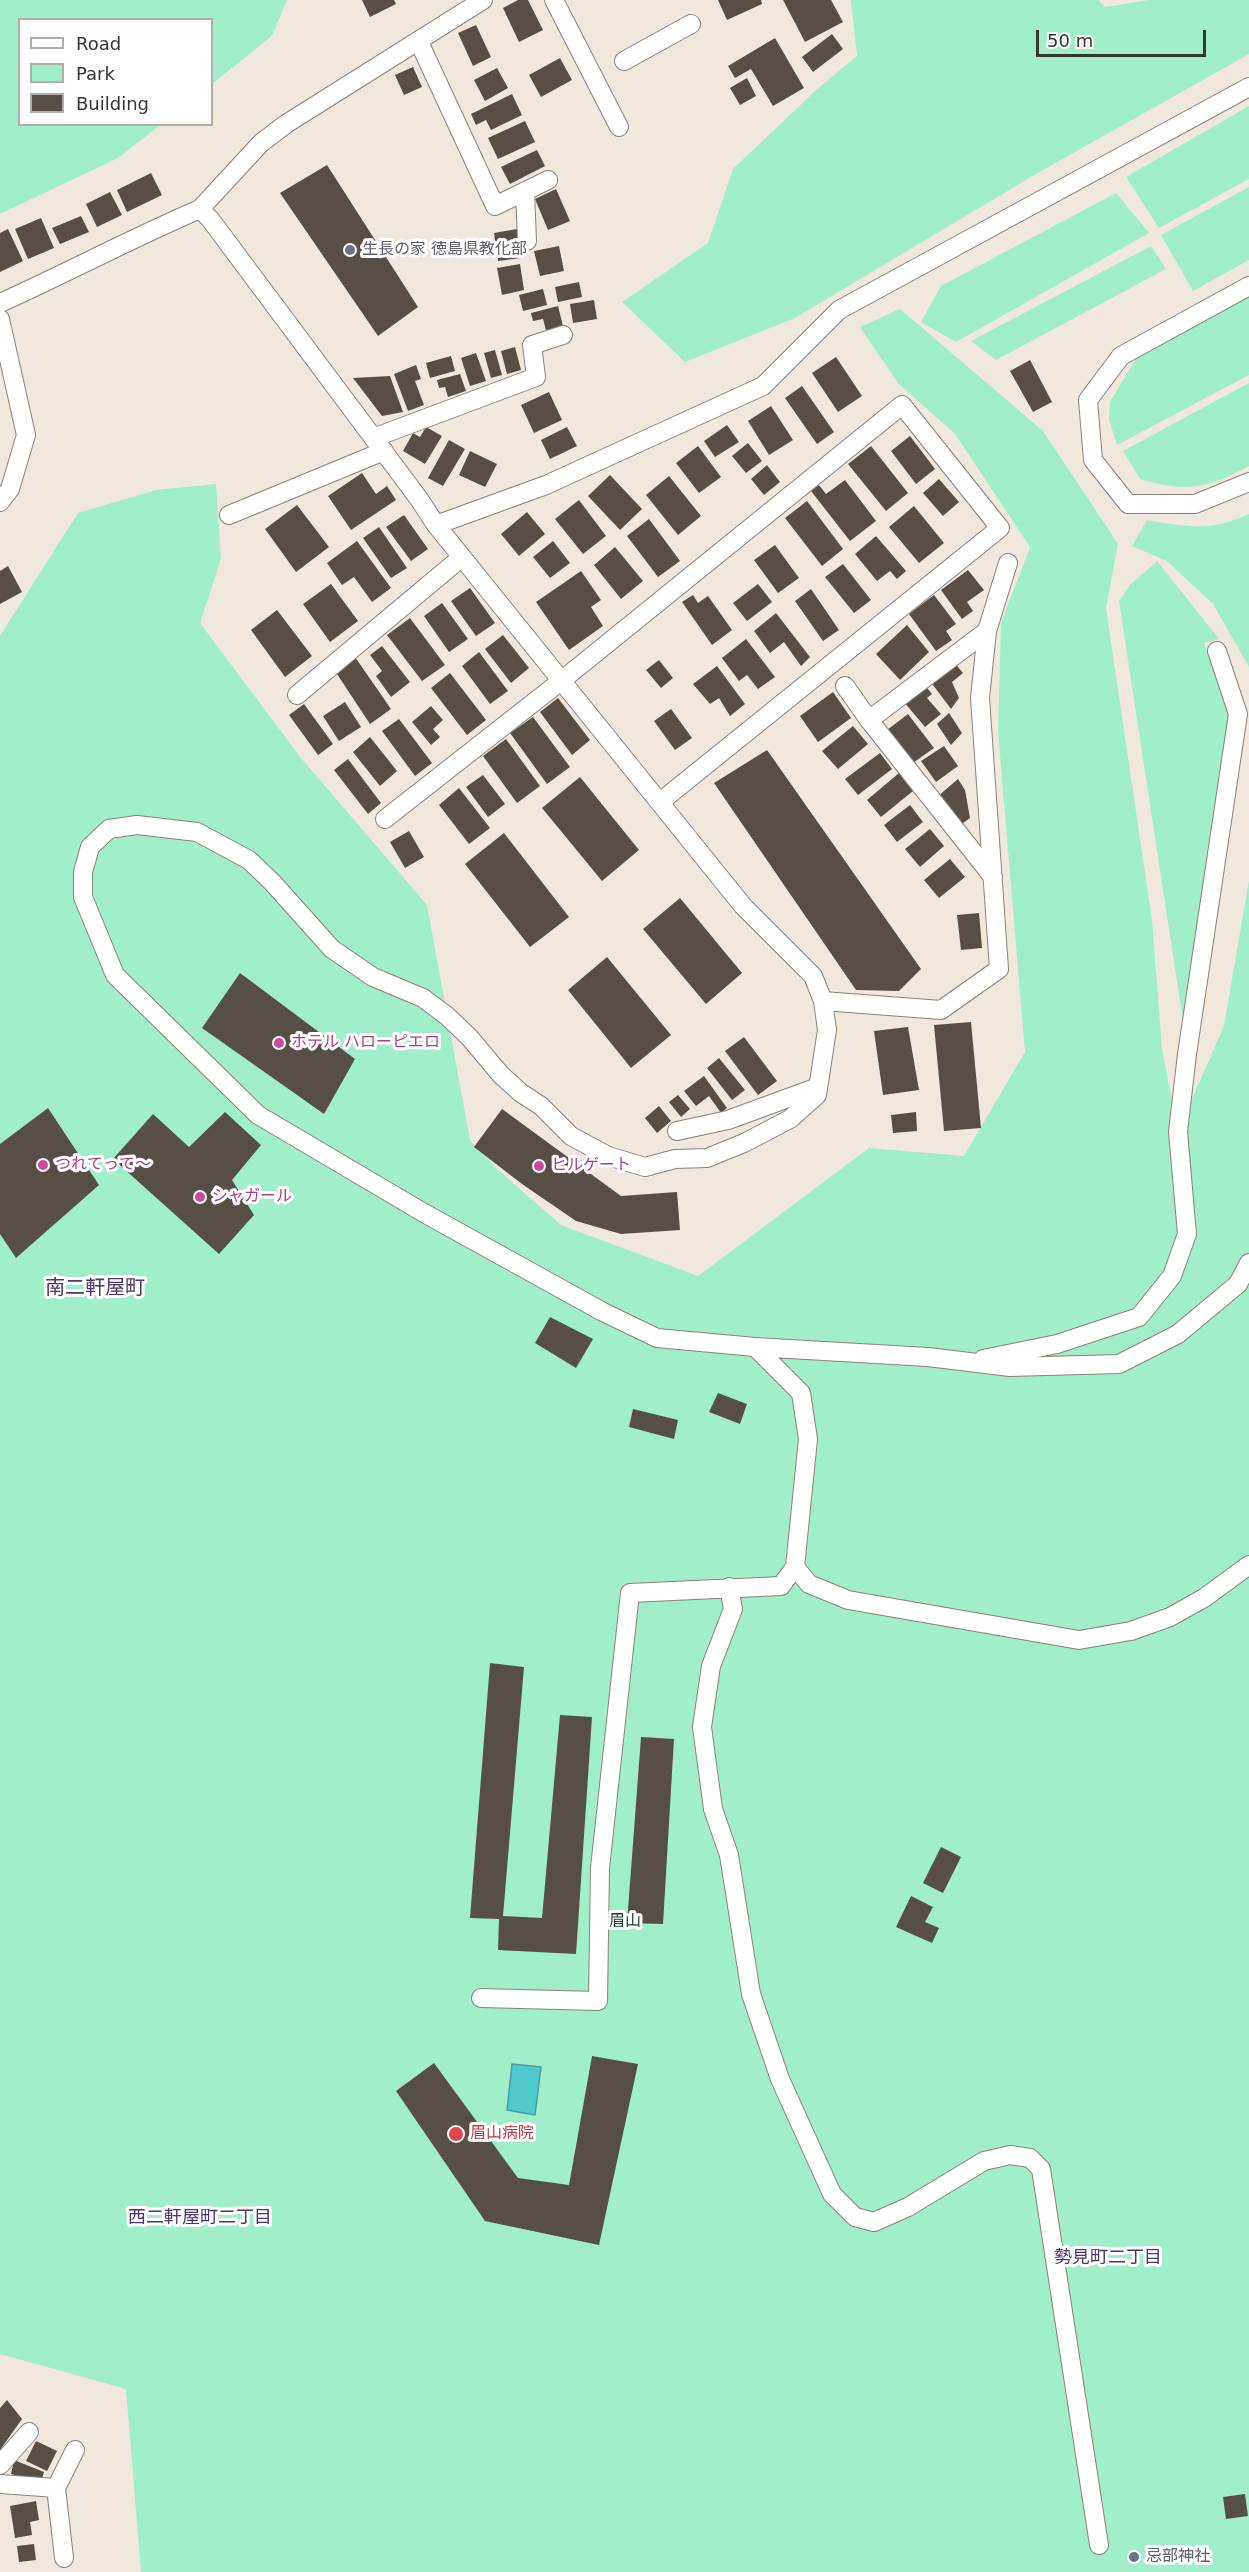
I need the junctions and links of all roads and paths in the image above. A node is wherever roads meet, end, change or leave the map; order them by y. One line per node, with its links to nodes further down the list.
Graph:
1 (483, 0): 4 (street)
2 (554, 0): 7 (street)
3 (691, 24): 5 (street)
4 (419, 42): 9 (street); 10 (street)
5 (624, 61)
6 (1249, 87): 20 (street)
7 (619, 126)
8 (548, 180): 9 (street)
9 (525, 191): 11 (street)
10 (200, 209): 13 (street); 16 (street)
11 (527, 241)
12 (1249, 286): 17 (street)
13 (0, 303)
14 (0, 319): 18 (street)
15 (563, 335): 16 (street)
16 (379, 445): 19 (street); 20 (street)
17 (1249, 482)
18 (0, 502)
19 (230, 515)
20 (436, 525): 21 (street)
21 (462, 557): 25 (street); 27 (street)
22 (1008, 562): 23 (street)
23 (987, 631): 28 (street); 31 (street)
24 (1217, 651): 37 (street)
25 (561, 681): 29 (street); 29 (street); 30 (street)
26 (845, 686): 28 (street)
27 (297, 695)
28 (869, 720): 31 (street)
29 (660, 802): 32 (street)
30 (385, 819)
31 (993, 877): 32 (street)
32 (823, 1001): 33 (street)
33 (818, 1088): 34 (street); 36 (street)
34 (677, 1131)
35 (1249, 1263): 37 (street)
36 (755, 1347): 37 (street); 39 (street)
37 (969, 1362)
38 (1249, 1565): 39 (street)
39 (795, 1568): 40 (street)
40 (729, 1587): 41 (street); 47 (street)
41 (481, 1998)
42 (29, 2432): 44 (street)
43 (75, 2450): 46 (street)
44 (0, 2465)
45 (0, 2484): 46 (street)
46 (56, 2488): 48 (street)
47 (1099, 2545)
48 (64, 2558)

